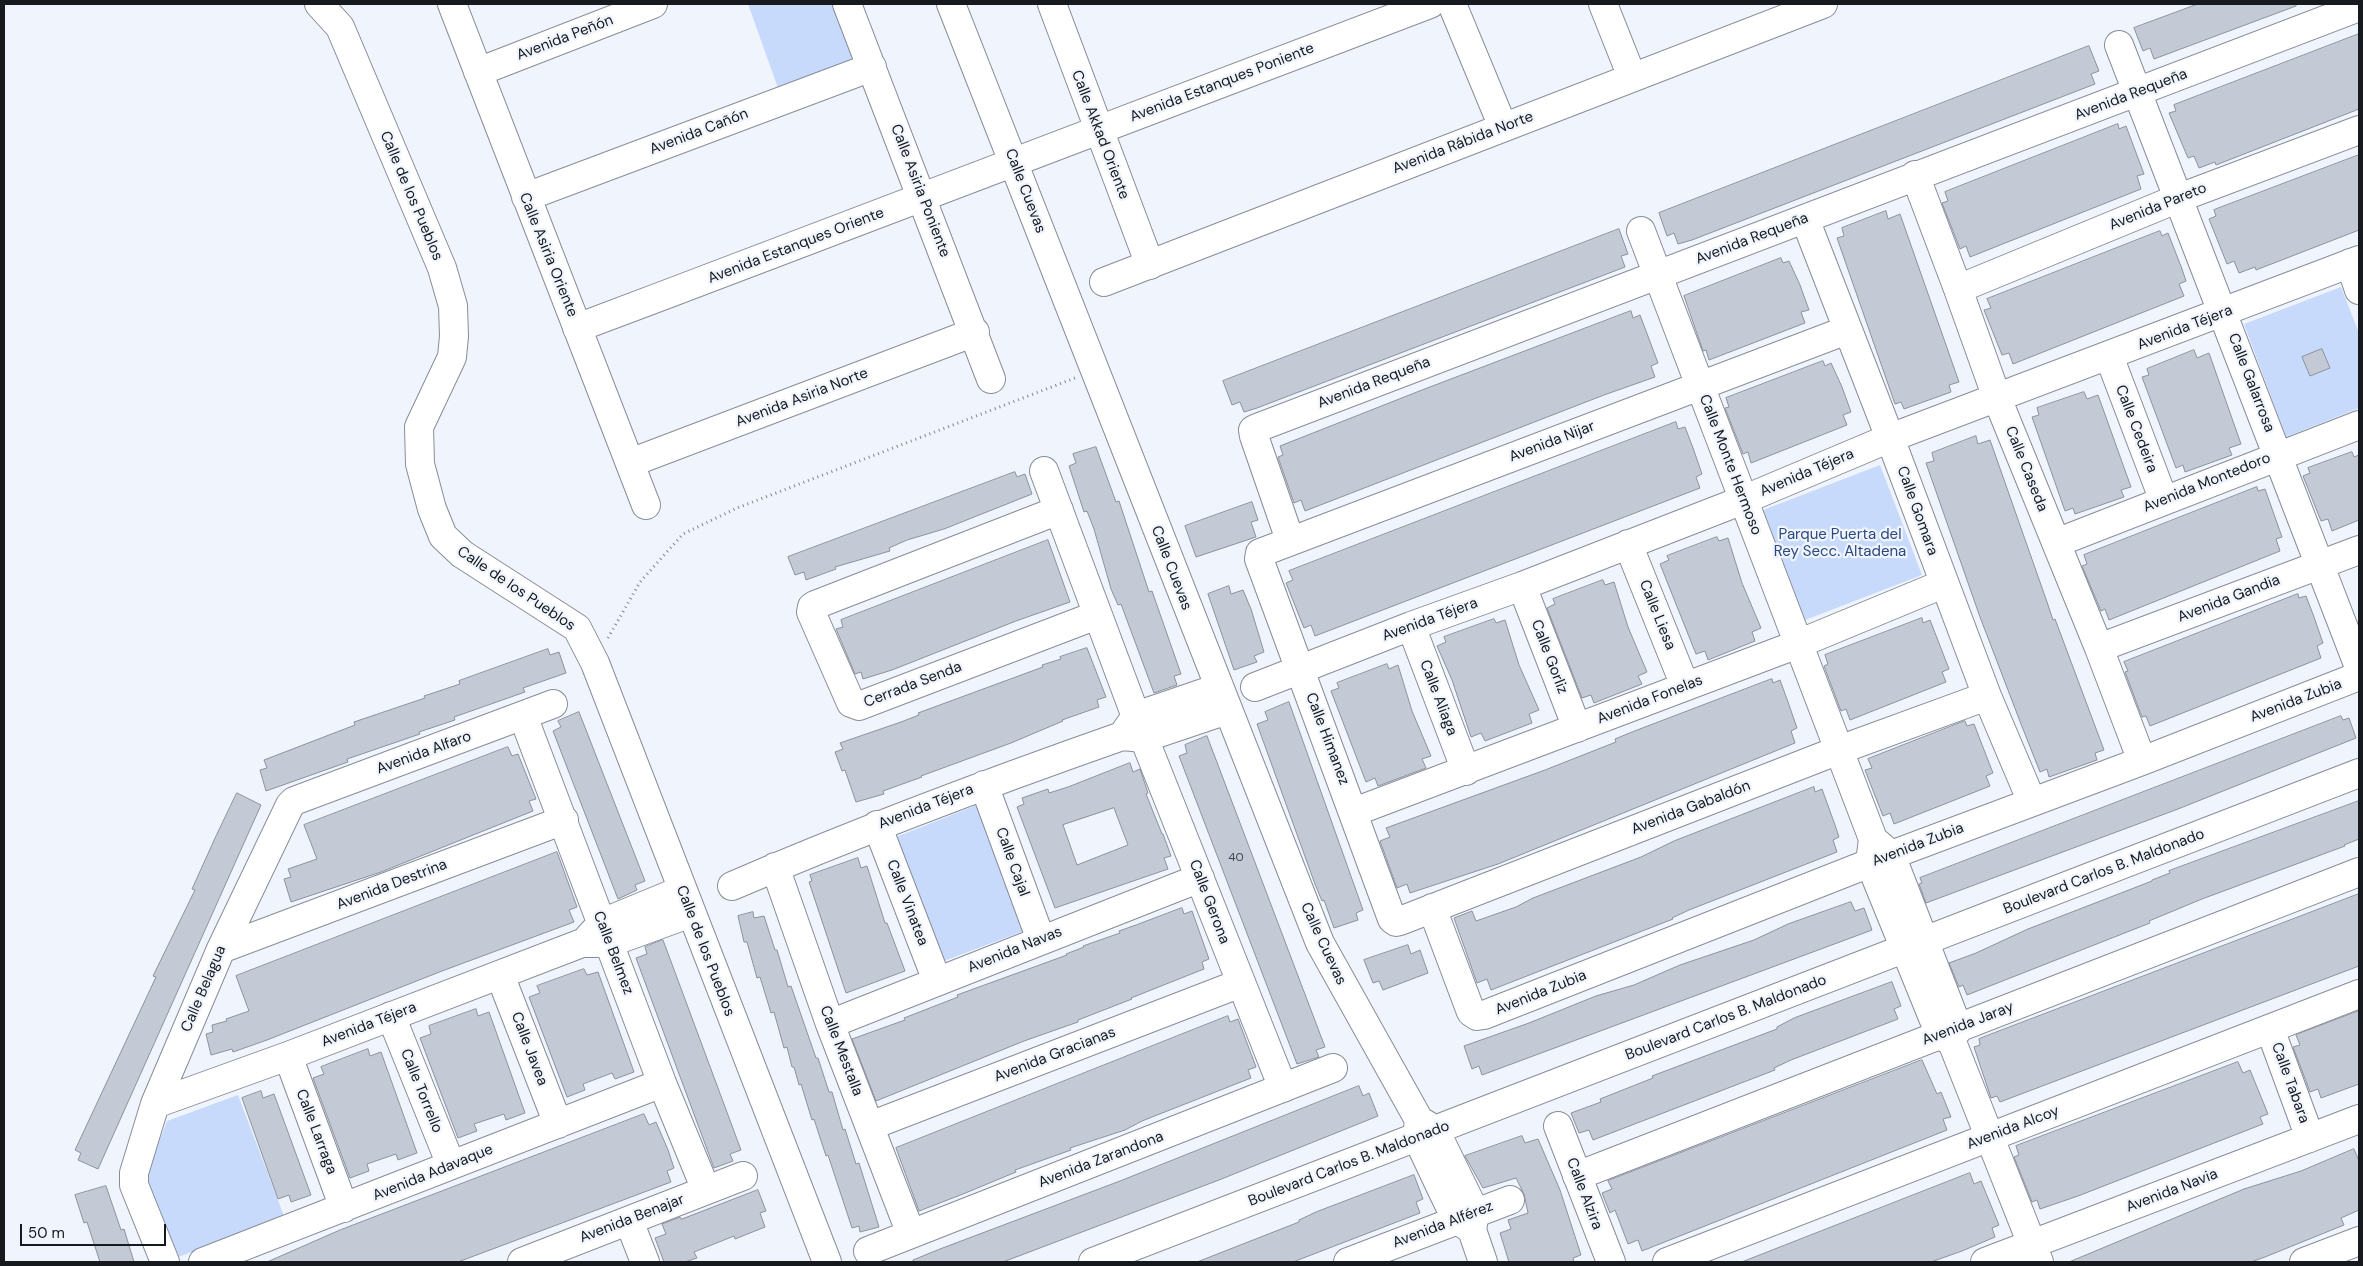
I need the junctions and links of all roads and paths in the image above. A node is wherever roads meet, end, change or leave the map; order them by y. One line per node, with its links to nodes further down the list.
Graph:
1 (319, 4): 63 (street, Calle de los Pueblos)
2 (452, 4): 14 (street, Calle Asiria Oriente)
3 (653, 4): 14 (street, Avenida Peñón)
4 (847, 4): 13 (street, Calle Asiria Poniente)
5 (951, 4): 20 (street, Calle Cuevas)
6 (1052, 4): 18 (street, Calle Akkad Oriente)
7 (1430, 4): 18 (street, Avenida Estanques Poniente)
8 (1452, 4): 17 (street)
9 (1603, 4): 15 (street)
10 (1823, 4): 15 (street, Avenida Rábida Norte)
11 (2359, 8): 16 (street, Avenida Requeña)
12 (2119, 45): 16 (street, Calle Galarrosa)
13 (872, 67): 22 (street, Avenida Cañón); 24 (street, Calle Asiria Poniente)
14 (478, 72): 22 (street, Calle Asiria Oriente)
15 (1632, 77): 17 (street, Avenida Rábida Norte)
16 (2138, 93): 21 (street, Avenida Requeña); 23 (street, Calle Galarrosa)
17 (1503, 127): 28 (street, Avenida Rábida Norte)
18 (1098, 130): 20 (street, Avenida Estanques Poniente); 28 (street, Calle Akkad Oriente)
19 (2359, 130): 23 (street, Avenida Pareto)
20 (1014, 164): 24 (street, Avenida Estanques Oriente); 38 (street, Calle Cuevas)
21 (1915, 175): 25 (street, Avenida Requeña); 31 (street, Calle Caseda)
22 (526, 197): 34 (street, Calle Asiria Oriente)
23 (2178, 198): 31 (street, Avenida Pareto); 33 (street, Calle Galarrosa)
24 (922, 199): 34 (street, Avenida Estanques Oriente); 36 (street, Calle Asiria Poniente)
25 (1805, 219): 29 (street, Avenida Requeña); 35 (street, Calle Gomara)
26 (1641, 231): 29 (street, Calle Monte Hermoso)
27 (2354, 262): 32 (street); 33 (street, Avenida Téjera)
28 (1150, 265): 30 (street, Avenida Rábida Norte)
29 (1658, 276): 40 (street, Calle Monte Hermoso); 51 (street, Avenida Requeña)
30 (1104, 282)
31 (1958, 288): 41 (street, Calle Caseda)
32 (2359, 290)
33 (2224, 313): 37 (street, Avenida Téjera); 44 (street, Calle Galarrosa)
34 (577, 328): 45 (street, Calle Asiria Oriente)
35 (1847, 330): 40 (street, Avenida Nijar); 43 (street, Calle Gomara)
36 (974, 332): 39 (street, Calle Asiria Poniente); 45 (street, Avenida Asiria Norte)
37 (2109, 356): 41 (street, Avenida Téjera); 48 (street, Calle Cedeira)
38 (1094, 371): 63 (path); 70 (street, Calle Cuevas)
39 (991, 379)
40 (1700, 386): 47 (street, Calle Monte Hermoso); 51 (street, Avenida Nijar)
41 (1997, 398): 43 (street, Avenida Téjera); 53 (street, Calle Caseda)
42 (2359, 424): 44 (street, Avenida Montedoro)
43 (1890, 438): 47 (street, Avenida Téjera); 57 (street, Calle Gomara)
44 (2279, 454): 48 (street, Avenida Montedoro); 56 (street, Calle Galarrosa)
45 (630, 463): 49 (street, Calle Asiria Oriente)
46 (1044, 471): 50 (street)
47 (1743, 500): 52 (street, Avenida Téjera); 61 (street, Calle Monte Hermoso)
48 (2164, 501): 53 (street, Avenida Montedoro)
49 (646, 505)
50 (1059, 510): 59 (street); 59 (street, Cerrada Senda)
51 (1290, 540): 55 (street, Avenida Nijar)
52 (1628, 544): 58 (street, Avenida Téjera); 67 (street, Calle Liesa)
53 (2056, 544): 62 (street, Calle Caseda)
54 (2359, 550): 56 (street, Avenida Gandia)
55 (1259, 556): 65 (street, Calle Himanez)
56 (2321, 565): 62 (street, Avenida Gandia); 64 (street, Calle Galarrosa)
57 (1944, 584): 61 (street, Avenida Fonelas); 69 (street, Calle Gomara)
58 (1522, 586): 60 (street, Avenida Téjera); 73 (street, Calle Gorliz)
59 (1097, 615): 74 (street)
60 (1411, 626): 65 (street, Avenida Téjera); 77 (street, Calle Aliaga)
61 (1798, 644): 67 (street, Avenida Fonelas); 75 (street, Calle Monte Hermoso)
62 (2099, 648): 76 (street, Calle Caseda)
63 (595, 662): 90 (street, Calle de los Pueblos)
64 (2359, 667)
65 (1301, 669): 68 (street, Avenida Téjera); 82 (street, Calle Himanez)
66 (2359, 676): 76 (street, Avenida Zubia)
67 (1685, 686): 73 (street, Avenida Fonelas)
68 (1255, 687)
69 (1987, 696): 75 (street, Avenida Gabaldón); 81 (street, Calle Gomara)
70 (1223, 699): 74 (street, Avenida Téjera); 114 (street, Calle Cuevas)
71 (553, 704): 72 (street, Avenida Alfaro)
72 (523, 716): 80 (street, Avenida Alfaro); 83 (street, Calle Belmez)
73 (1577, 728): 77 (street, Avenida Fonelas)
74 (1134, 730): 79 (street, Avenida Téjera); 88 (street, Calle Gerona)
75 (1839, 750): 85 (street, Calle Monte Hermoso); 91 (street, Avenida Gabaldón)
76 (2142, 761): 81 (street, Avenida Zubia)
77 (1466, 771): 82 (street, Avenida Fonelas)
78 (2359, 773): 95 (street, Boulevard Carlos B. Maldonado)
79 (984, 785): 84 (street, Avenida Téjera); 94 (street, Calle Cajal)
80 (294, 801): 96 (street, Calle Belagua)
81 (2032, 802): 85 (street, Avenida Zubia)
82 (1354, 812): 92 (street, Calle Himanez)
83 (564, 820): 93 (street, Calle Belmez); 96 (street, Avenida Destrina)
84 (877, 825): 86 (street, Avenida Téjera); 98 (street, Calle Vinatea)
85 (1878, 852): 91 (street, Avenida Zubia); 95 (street, Calle Monte Hermoso)
86 (775, 867): 89 (street, Avenida Téjera); 102 (street, Calle Mestalla)
87 (2359, 872): 104 (street, Avenida Jaray)
88 (1200, 878): 94 (street, Avenida Navas); 99 (street, Calle Gerona)
89 (732, 886)
90 (686, 902): 93 (street, Avenida Téjera); 133 (street, Calle de los Pueblos)
91 (1432, 908): 92 (street, Avenida Gabaldón)
92 (1396, 922)
93 (606, 933): 97 (street, Avenida Téjera); 107 (street, Calle Belmez)
94 (1041, 940): 98 (street, Avenida Navas)
95 (1914, 945): 104 (street, Calle Monte Hermoso); 114 (street, Boulevard Carlos B. Maldonado)
96 (221, 949): 109 (street, Calle Belagua)
97 (500, 975): 101 (street, Avenida Téjera); 111 (street, Calle Javea)
98 (937, 981): 102 (street, Avenida Navas)
99 (1241, 983): 108 (street, Calle Gerona); 112 (street, Avenida Gracianas)
100 (2359, 994): 103 (street, Avenida Alcoy)
101 (391, 1016): 105 (street, Avenida Téjera); 117 (street, Calle Torrello)
102 (830, 1024): 112 (street, Calle Mestalla)
103 (2270, 1029): 115 (street, Avenida Alcoy); 116 (street, Calle Tabara)
104 (1950, 1035): 115 (street, Calle Monte Hermoso); 119 (street, Avenida Jaray)
105 (288, 1056): 109 (street, Avenida Téjera); 122 (street, Calle Larraga)
106 (1333, 1068): 108 (street, Avenida Zarandona)
107 (662, 1083): 111 (street, Avenida Adavaque); 120 (street, Calle Belmez)
108 (1283, 1088): 125 (street, Avenida Zarandona)
109 (155, 1104): 129 (street, Calle Belagua)
110 (2359, 1119): 116 (street, Avenida Navia)
111 (558, 1124): 117 (street, Avenida Adavaque)
112 (870, 1126): 125 (street, Calle Mestalla)
113 (1558, 1126): 119 (street, Calle Alzira)
114 (1424, 1129): 123 (street, Calle Cuevas); 134 (street, Boulevard Carlos B. Maldonado)
115 (1990, 1137): 128 (street, Calle Monte Hermoso); 138 (street, Avenida Alcoy)
116 (2310, 1138): 128 (street, Avenida Navia)
117 (451, 1165): 122 (street, Avenida Adavaque)
118 (743, 1176): 120 (street, Avenida Benajar)
119 (1577, 1176): 137 (street, Calle Alzira)
120 (706, 1190): 124 (street, Avenida Benajar)
121 (1510, 1200): 123 (street, Avenida Alférez)
122 (344, 1208): 130 (street, Avenida Adavaque)
123 (1468, 1220): 135 (street, Avenida Alférez); 136 (street, Calle Cuevas)
124 (629, 1221): 131 (street, Avenida Benajar); 132 (street)
125 (911, 1234): 127 (street, Avenida Zarandona)
126 (2359, 1241): 140 (street)
127 (868, 1250)
128 (2035, 1253): 139 (street, Avenida Navia)
129 (165, 1262)
130 (203, 1262)
131 (522, 1262)
132 (645, 1262)
133 (827, 1262)
134 (1093, 1262)
135 (1348, 1262)
136 (1483, 1262)
137 (1611, 1262)
138 (1667, 1262)
139 (1985, 1262)
140 (2304, 1262)

